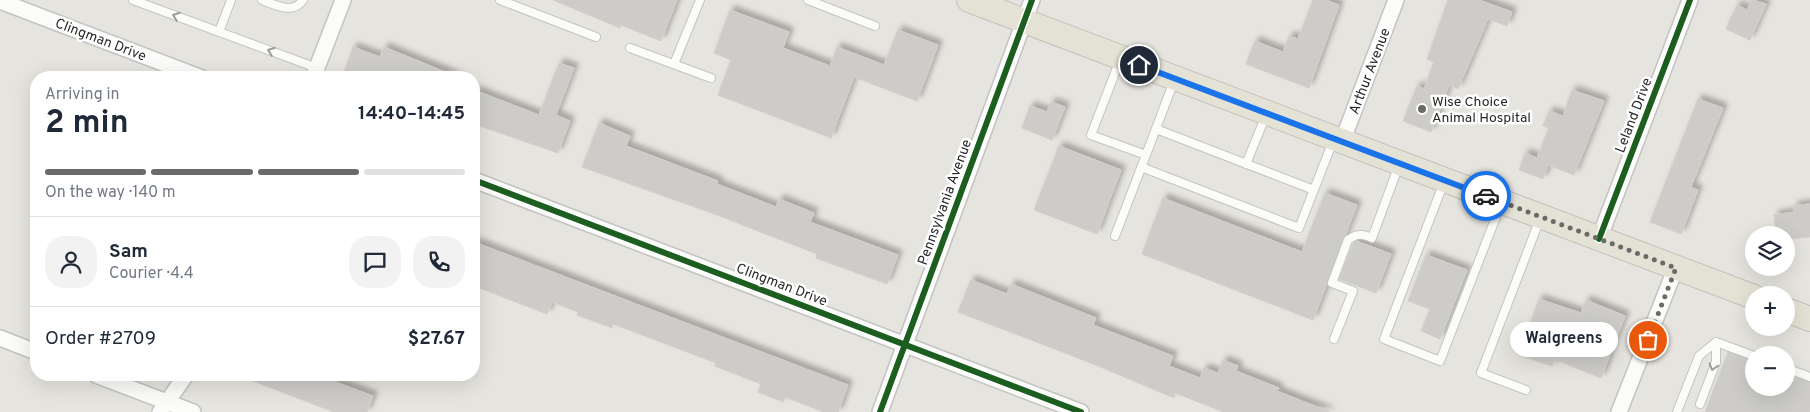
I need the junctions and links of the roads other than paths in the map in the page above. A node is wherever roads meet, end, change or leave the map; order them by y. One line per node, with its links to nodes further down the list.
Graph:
1 (133, 0): 17 (lane, one-way to 1)
2 (231, 0): 17 (lane)
3 (262, 0): 4 (lane)
4 (303, 0)
5 (343, 0): 24 (street)
6 (500, 0): 18 (lane)
7 (700, 0): 21 (lane)
8 (808, 0): 14 (lane)
9 (832, 0): 14 (lane)
10 (969, 0): 15 (main road)
11 (1396, 0): 29 (street, Arthur Avenue)
12 (1690, 0): 40 (street, Leland Drive)
13 (0, 1): 22 (street, Clingman Drive)
14 (829, 8): 16 (lane)
15 (1028, 10): 20 (main road); 48 (street, Pennsylvania Avenue)
16 (876, 26)
17 (219, 32): 23 (lane, one-way to 17)
18 (596, 37)
19 (630, 48): 21 (lane)
20 (1121, 58): 26 (main road); 30 (lane)
21 (674, 64): 25 (lane)
22 (184, 71)
23 (310, 71)
24 (316, 71)
25 (711, 78)
26 (1175, 78): 27 (main road); 28 (lane)
27 (1266, 113): 29 (main road); 31 (lane)
28 (1156, 129): 30 (lane); 31 (lane)
29 (1338, 140): 32 (main road); 36 (lane)
30 (1146, 155): 33 (lane)
31 (1246, 164): 36 (lane)
32 (1400, 164): 34 (main road); 46 (lane)
33 (1141, 167): 36 (lane); 39 (lane)
34 (1444, 180): 37 (main road); 37 (lane)
35 (480, 182): 48 (street, Clingman Drive)
36 (1314, 190)
37 (1502, 202): 38 (main road)
38 (1541, 217): 40 (main road); 55 (lane)
39 (1115, 236)
40 (1599, 239): 41 (main road)
41 (1676, 268): 42 (main road); 61 (street)
42 (1745, 294)
43 (1795, 313): 44 (main road)
44 (1810, 319)
45 (0, 338): 49 (street)
46 (1334, 338)
47 (1716, 342): 50 (lane); 56 (lane, one-way to 56); 62 (lane)
48 (905, 345): 59 (street, Pennsylvania Avenue); 60 (street, Clingman Drive)
49 (30, 350)
50 (1745, 353)
51 (1795, 371): 52 (lane)
52 (1810, 377)
53 (109, 381): 57 (street)
54 (182, 381): 57 (street)
55 (1526, 390)
56 (1700, 404)
57 (164, 407): 58 (street)
58 (193, 412)
59 (880, 412)
60 (1081, 412)
61 (1619, 412)
62 (1677, 412)

